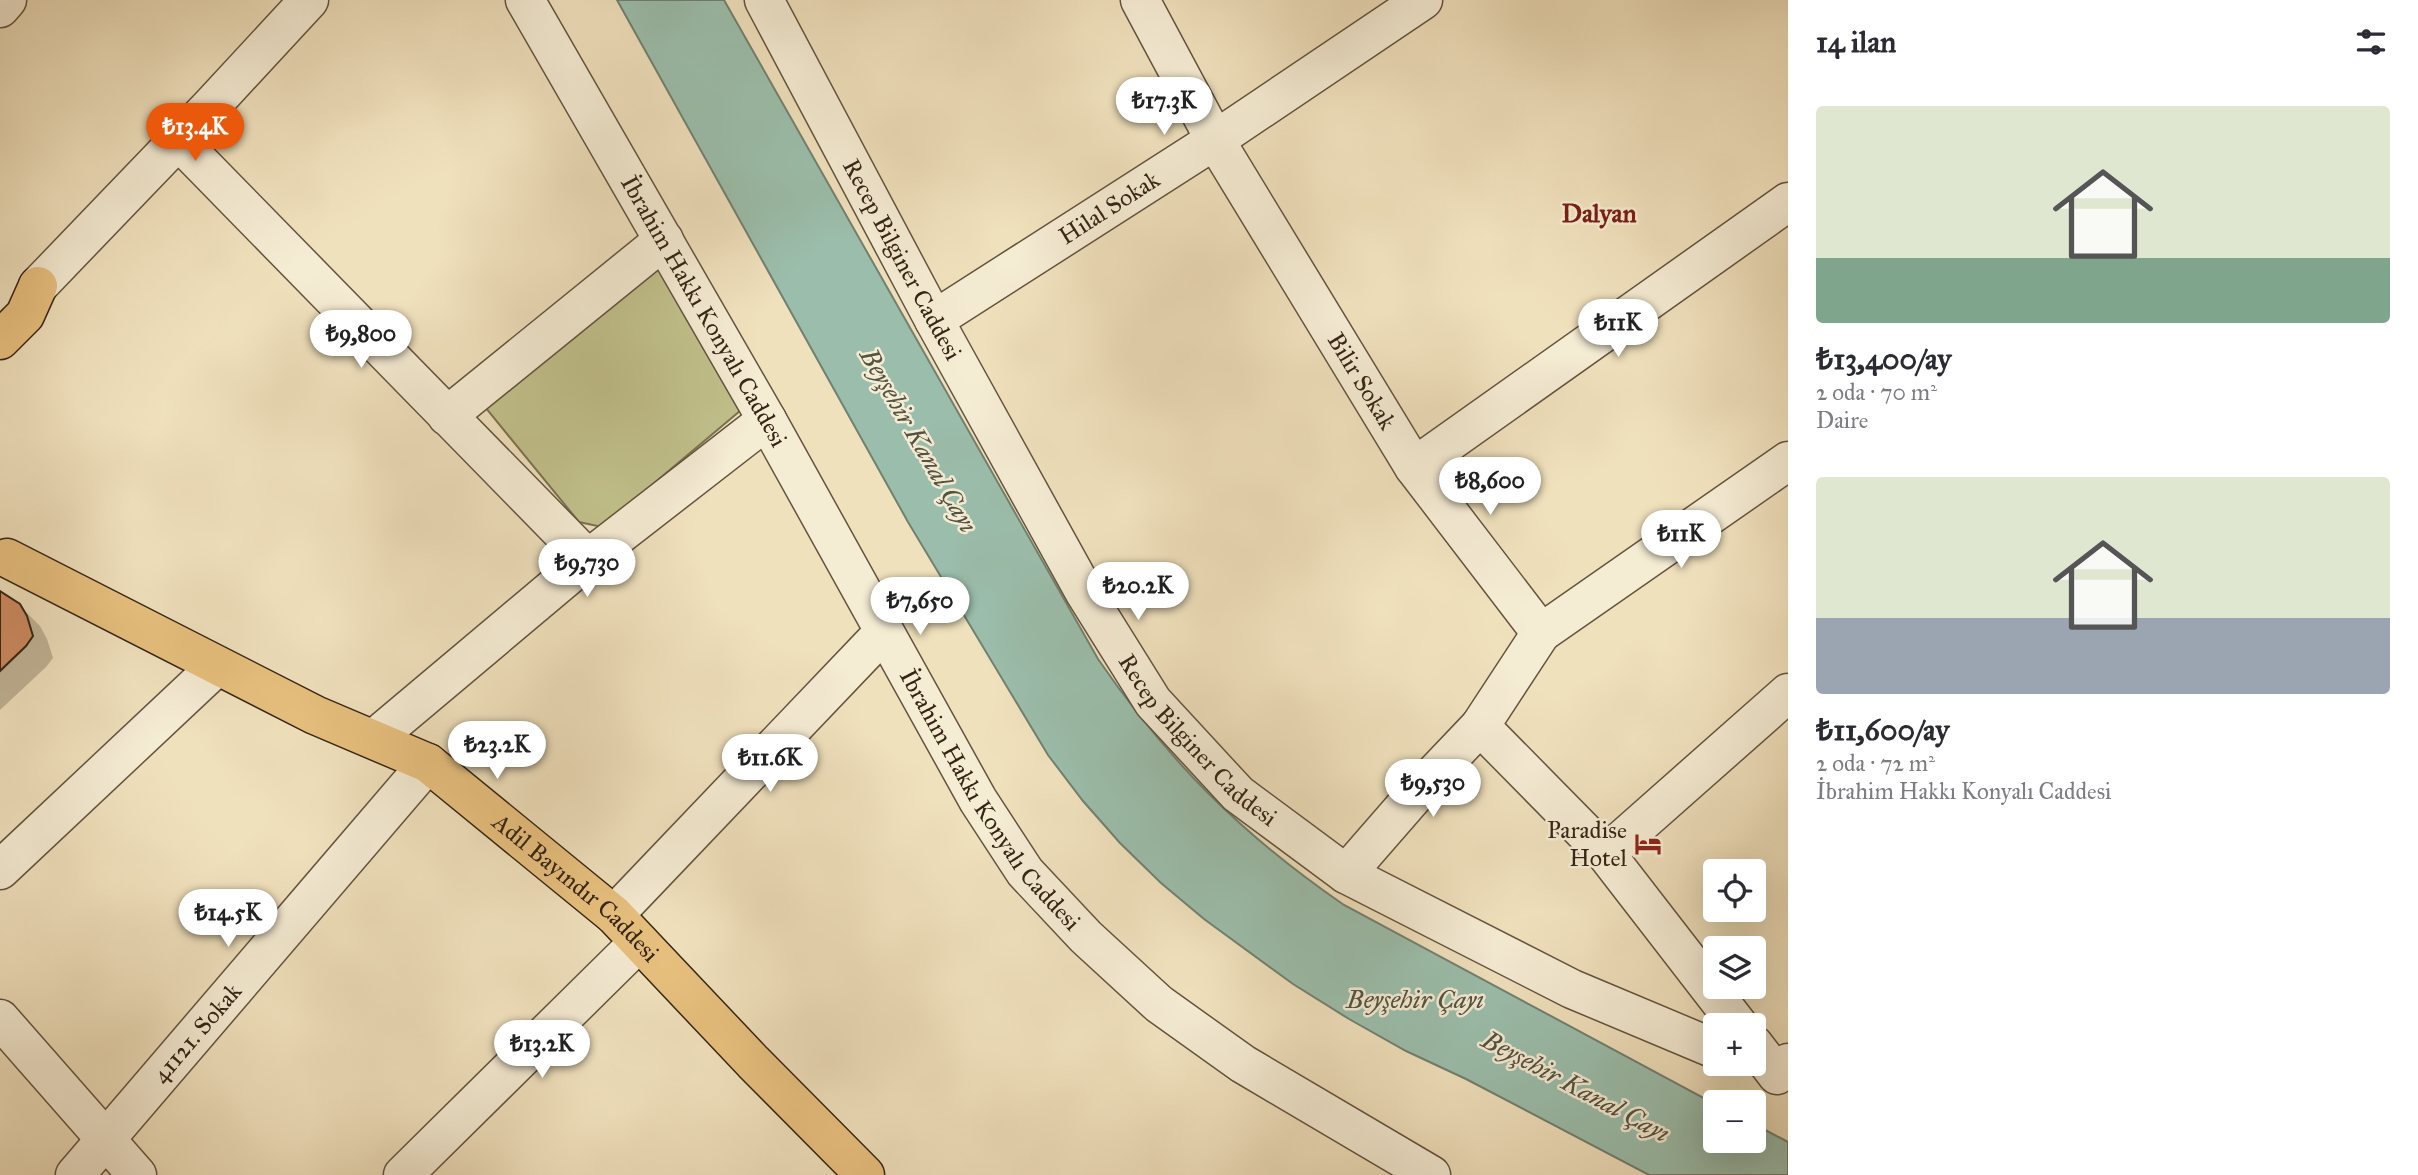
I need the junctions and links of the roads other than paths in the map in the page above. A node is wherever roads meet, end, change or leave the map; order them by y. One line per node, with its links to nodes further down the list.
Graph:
1 (7, 0): 7 (street)
2 (309, 0): 8 (street)
3 (525, 0): 11 (street, İbrahim Hakkı Konyalı Caddesi)
4 (764, 0): 14 (street, Recep Bilginer Caddesi)
5 (1140, 0): 9 (street, Bilir Sokak)
6 (1423, 0): 9 (street, Hilal Sokak)
7 (0, 8)
8 (177, 139): 12 (street); 16 (street)
9 (1215, 140): 14 (street, Hilal Sokak); 19 (street, Bilir Sokak)
10 (1788, 202): 19 (street)
11 (664, 240): 16 (street); 17 (street, İbrahim Hakkı Konyalı Caddesi)
12 (38, 286): 13 (main road); 15 (main road)
13 (0, 307)
14 (934, 320): 31 (street, Recep Bilginer Caddesi)
15 (0, 340)
16 (447, 415): 21 (street)
17 (767, 420): 21 (street); 22 (street, İbrahim Hakkı Konyalı Caddesi)
18 (1788, 461): 23 (street)
19 (1414, 467): 23 (street, Bilir Sokak)
20 (2, 554): 24 (main road, Adil Bayındır Caddesi)
21 (588, 559): 27 (street)
22 (884, 632): 32 (street); 37 (street, İbrahim Hakkı Konyalı Caddesi)
23 (1541, 633): 26 (street)
24 (217, 666): 27 (main road, Adil Bayındır Caddesi); 30 (street)
25 (1788, 693): 29 (street)
26 (1480, 726): 29 (street); 31 (street)
27 (374, 739): 28 (main road, Adil Bayındır Caddesi)
28 (428, 763): 32 (main road, Adil Bayındır Caddesi); 36 (street, 41121. Sokak)
29 (1606, 854): 33 (street)
30 (0, 870)
31 (1346, 874): 35 (street, Recep Bilginer Caddesi)
32 (627, 929): 40 (street); 41 (main road, Adil Bayındır Caddesi)
33 (1729, 1013)
34 (0, 1019): 36 (street)
35 (1703, 1044)
36 (105, 1138): 38 (street, 41121. Sokak); 39 (street)
37 (1412, 1171)
38 (75, 1175)
39 (137, 1175)
40 (403, 1175)
41 (865, 1175)

